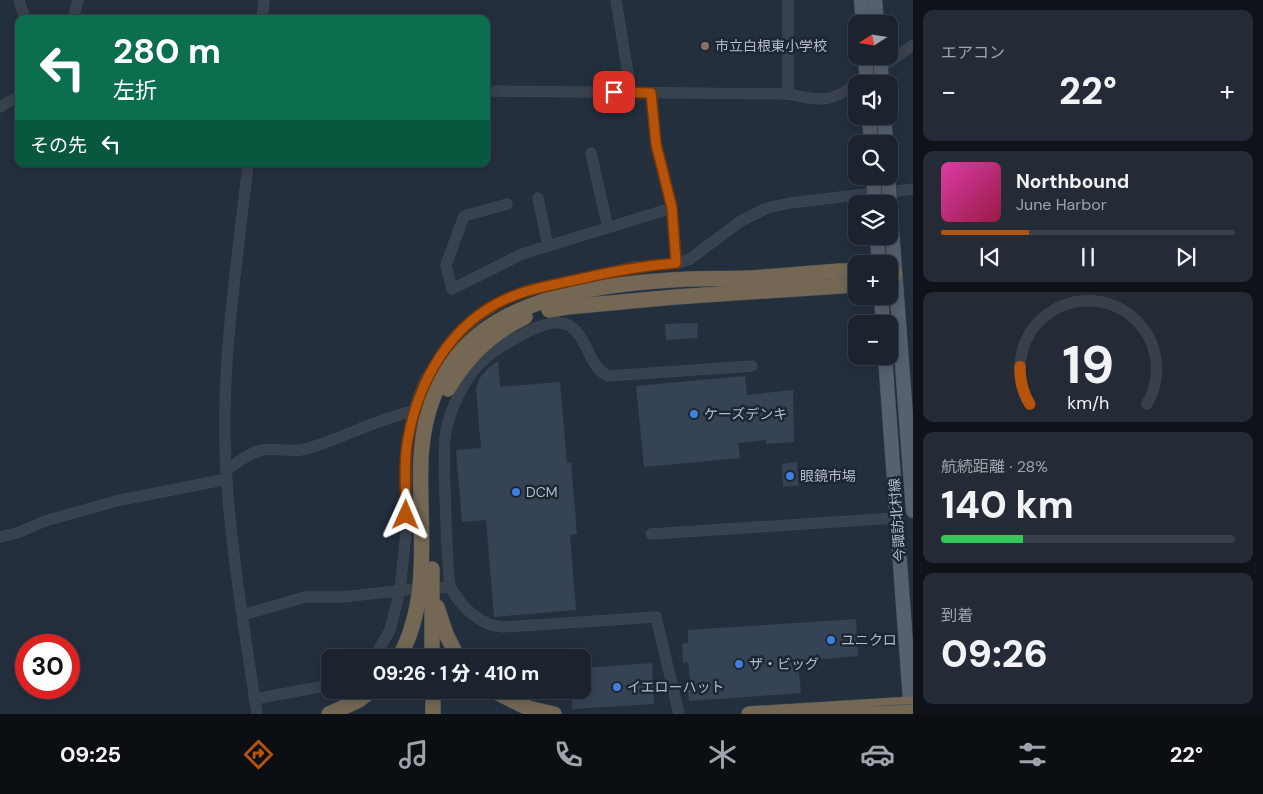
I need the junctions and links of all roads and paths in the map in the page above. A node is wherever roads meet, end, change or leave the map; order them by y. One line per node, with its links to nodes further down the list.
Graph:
1 (19, 0): 8 (street)
2 (78, 0): 9 (street)
3 (264, 0): 10 (street)
4 (616, 0): 19 (street)
5 (788, 0): 21 (street)
6 (861, 0): 11 (main road)
7 (875, 0): 12 (main road)
8 (24, 15)
9 (74, 15)
10 (262, 15)
11 (862, 15)
12 (876, 15)
13 (913, 45): 14 (street)
14 (898, 53)
15 (877, 65): 16 (street)
16 (869, 75)
17 (490, 91): 19 (street)
18 (848, 91): 21 (street)
19 (631, 92): 20 (street)
20 (651, 93): 21 (street); 32 (street)
21 (788, 94)
22 (15, 98): 23 (street)
23 (0, 107)
24 (591, 153): 33 (street)
25 (248, 167): 43 (street)
26 (889, 185): 28 (main road, 今諏訪北村線)
27 (913, 189): 28 (street)
28 (889, 192): 35 (main road, 今諏訪北村線)
29 (538, 198): 34 (street)
30 (848, 200): 36 (street)
31 (507, 204): 34 (street)
32 (672, 208): 33 (street); 36 (street)
33 (608, 228): 34 (street)
34 (548, 246)
35 (891, 255)
36 (676, 263): 42 (street)
37 (848, 271): 48 (highway)
38 (848, 285): 48 (highway)
39 (894, 305): 44 (main road, 今諏訪北村線)
40 (886, 365): 45 (main road, 今諏訪北村線)
41 (752, 366): 48 (street)
42 (414, 411): 43 (street); 49 (street)
43 (226, 475): 47 (street); 50 (street)
44 (913, 511)
45 (896, 518): 46 (street); 62 (main road, 今諏訪北村線)
46 (651, 534)
47 (0, 537)
48 (432, 586): 49 (street); 52 (highway); 53 (highway); 54 (highway); 55 (highway); 68 (street)
49 (400, 590): 50 (street); 51 (street)
50 (243, 615): 57 (street)
51 (379, 649)
52 (403, 649)
53 (423, 649)
54 (432, 649)
55 (454, 649)
56 (321, 687): 57 (street)
57 (255, 698): 63 (street)
58 (360, 699): 64 (highway)
59 (422, 699): 65 (highway)
60 (433, 699): 66 (highway)
61 (510, 699): 67 (highway)
62 (912, 709): 69 (highway); 70 (highway, bridge)
63 (257, 714)
64 (329, 714)
65 (422, 714)
66 (433, 714)
67 (554, 714)
68 (679, 714)
69 (749, 714)
70 (875, 714)

